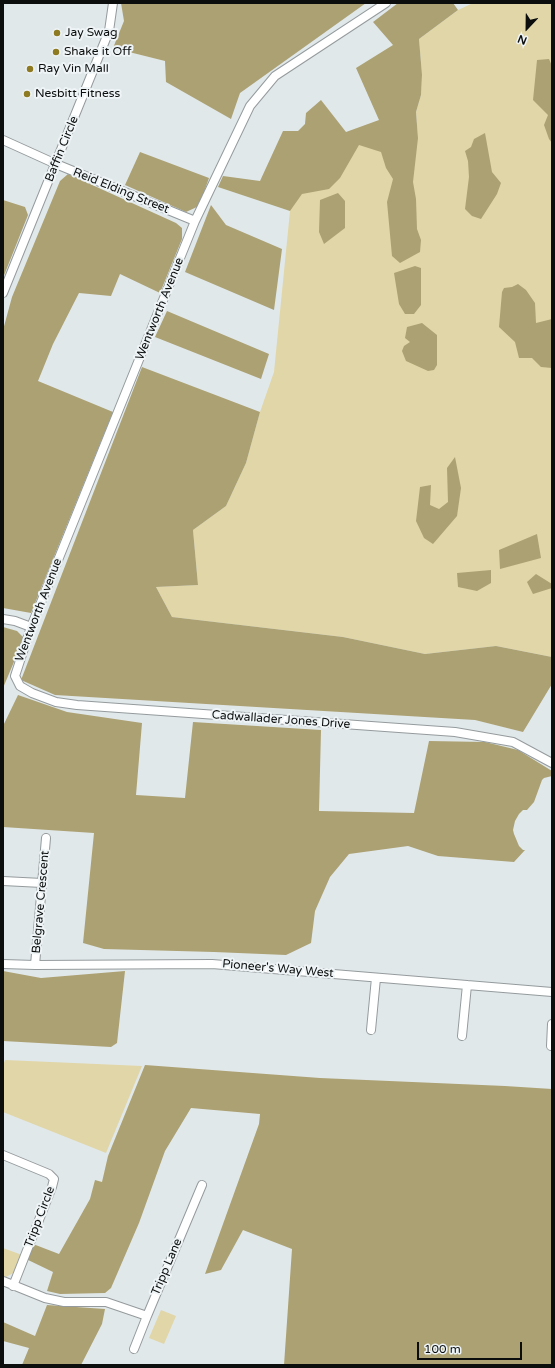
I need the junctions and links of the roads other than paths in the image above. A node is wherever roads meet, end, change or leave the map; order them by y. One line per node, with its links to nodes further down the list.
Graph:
1 (113, 3): 4 (street, Baffin Circle)
2 (386, 3): 5 (street, Wentworth Avenue)
3 (3, 140): 4 (street, Reid Elding Street)
4 (56, 164): 5 (street, Reid Elding Street); 6 (street, Baffin Circle)
5 (195, 221): 8 (street, Wentworth Avenue)
6 (3, 293)
7 (3, 619): 8 (street)
8 (31, 627): 9 (street, Wentworth Avenue)
9 (15, 676): 10 (street, Cadwallader Jones Drive)
10 (552, 763)
11 (46, 838): 13 (street, Belgrave Crescent)
12 (3, 881): 13 (street)
13 (42, 884): 15 (street, Belgrave Crescent)
14 (3, 964): 15 (street, Pioneer's Way West)
15 (35, 965): 16 (street, Pioneer's Way West)
16 (376, 978): 17 (street, Pioneer's Way West); 20 (street)
17 (466, 985): 18 (street, Pioneer's Way West); 21 (street)
18 (552, 992)
19 (552, 1024): 22 (street)
20 (371, 1030)
21 (462, 1036)
22 (551, 1046)
23 (3, 1155): 26 (street, Tripp Circle)
24 (202, 1185): 27 (street, Tripp Lane)
25 (3, 1281): 26 (street)
26 (13, 1286): 27 (street)
27 (146, 1316): 28 (street, Tripp Lane)
28 (134, 1349)

